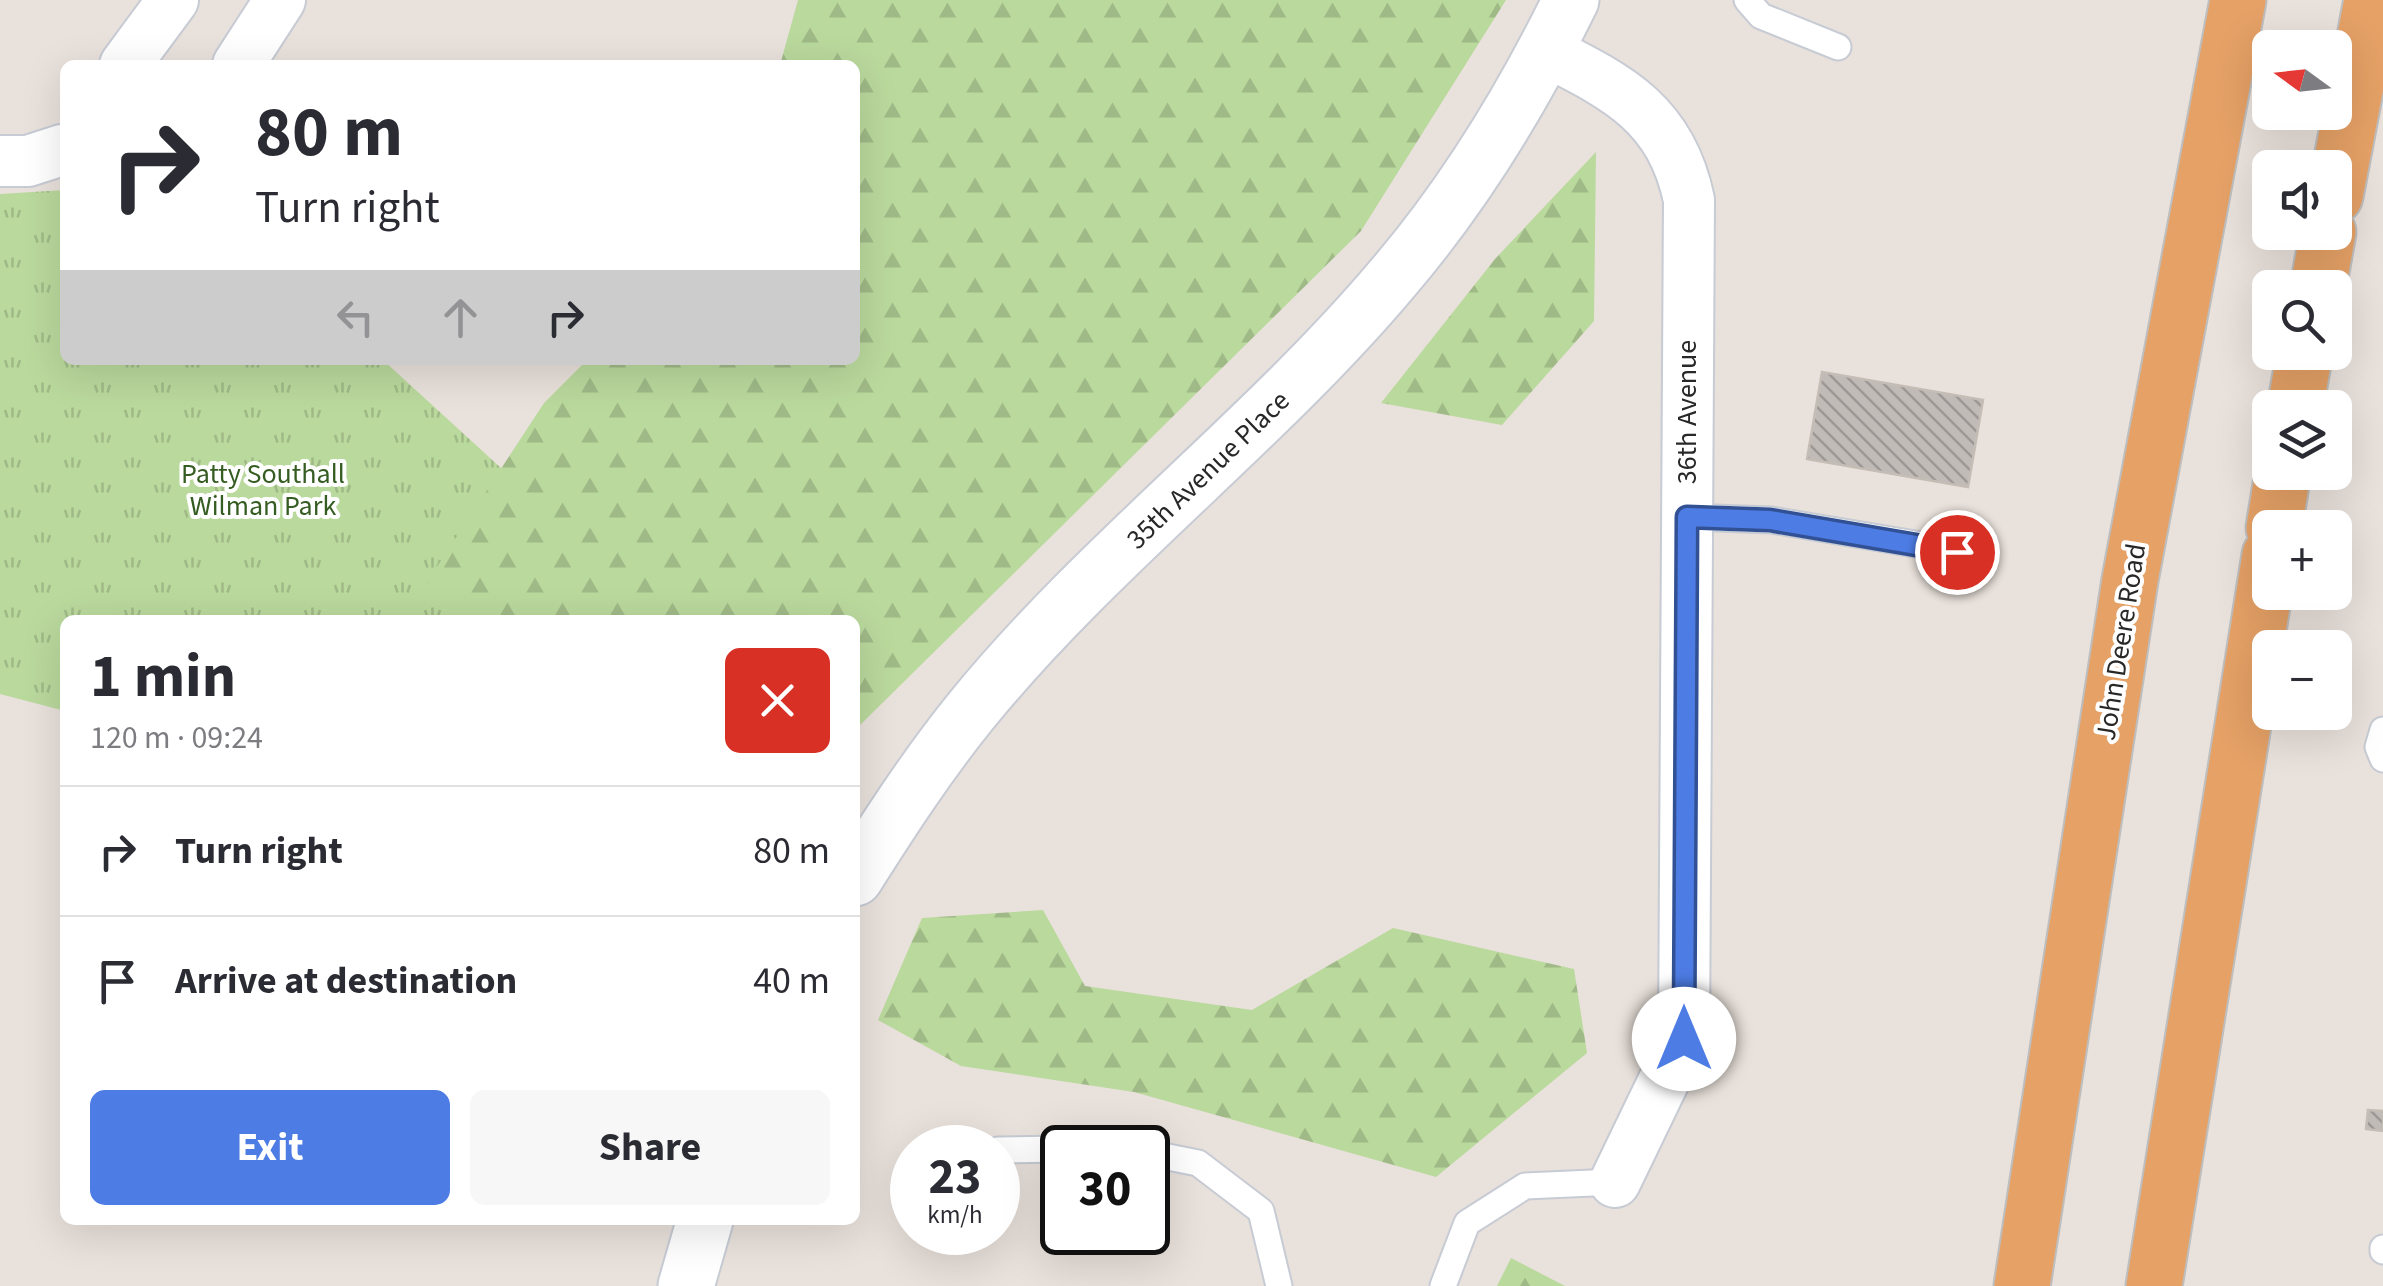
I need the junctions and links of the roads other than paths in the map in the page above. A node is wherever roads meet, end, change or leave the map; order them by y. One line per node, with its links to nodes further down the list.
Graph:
1 (173, 0): 9 (street)
2 (280, 0): 10 (street)
3 (1571, 0): 8 (street)
4 (1747, 0): 7 (lane)
5 (2238, 0): 20 (highway, John Deere Road)
6 (2372, 0): 12 (highway)
7 (1838, 47)
8 (1546, 51): 14 (street, 36th Avenue); 19 (street, 35th Avenue Place)
9 (129, 60)
10 (241, 60)
11 (60, 149): 13 (street)
12 (2344, 150)
13 (0, 161)
14 (1687, 517): 15 (lane); 22 (street, 36th Avenue)
15 (1957, 552)
16 (2261, 610): 29 (highway)
17 (2383, 730): 18 (lane)
18 (2383, 759)
19 (860, 870)
20 (2048, 1106): 27 (highway); 28 (highway, John Deere Road)
21 (1170, 1158): 25 (lane)
22 (1614, 1182): 26 (lane)
23 (704, 1225): 24 (street)
24 (686, 1286)
25 (1279, 1286)
26 (1443, 1286)
27 (2001, 1286)
28 (2022, 1286)
29 (2154, 1286)

